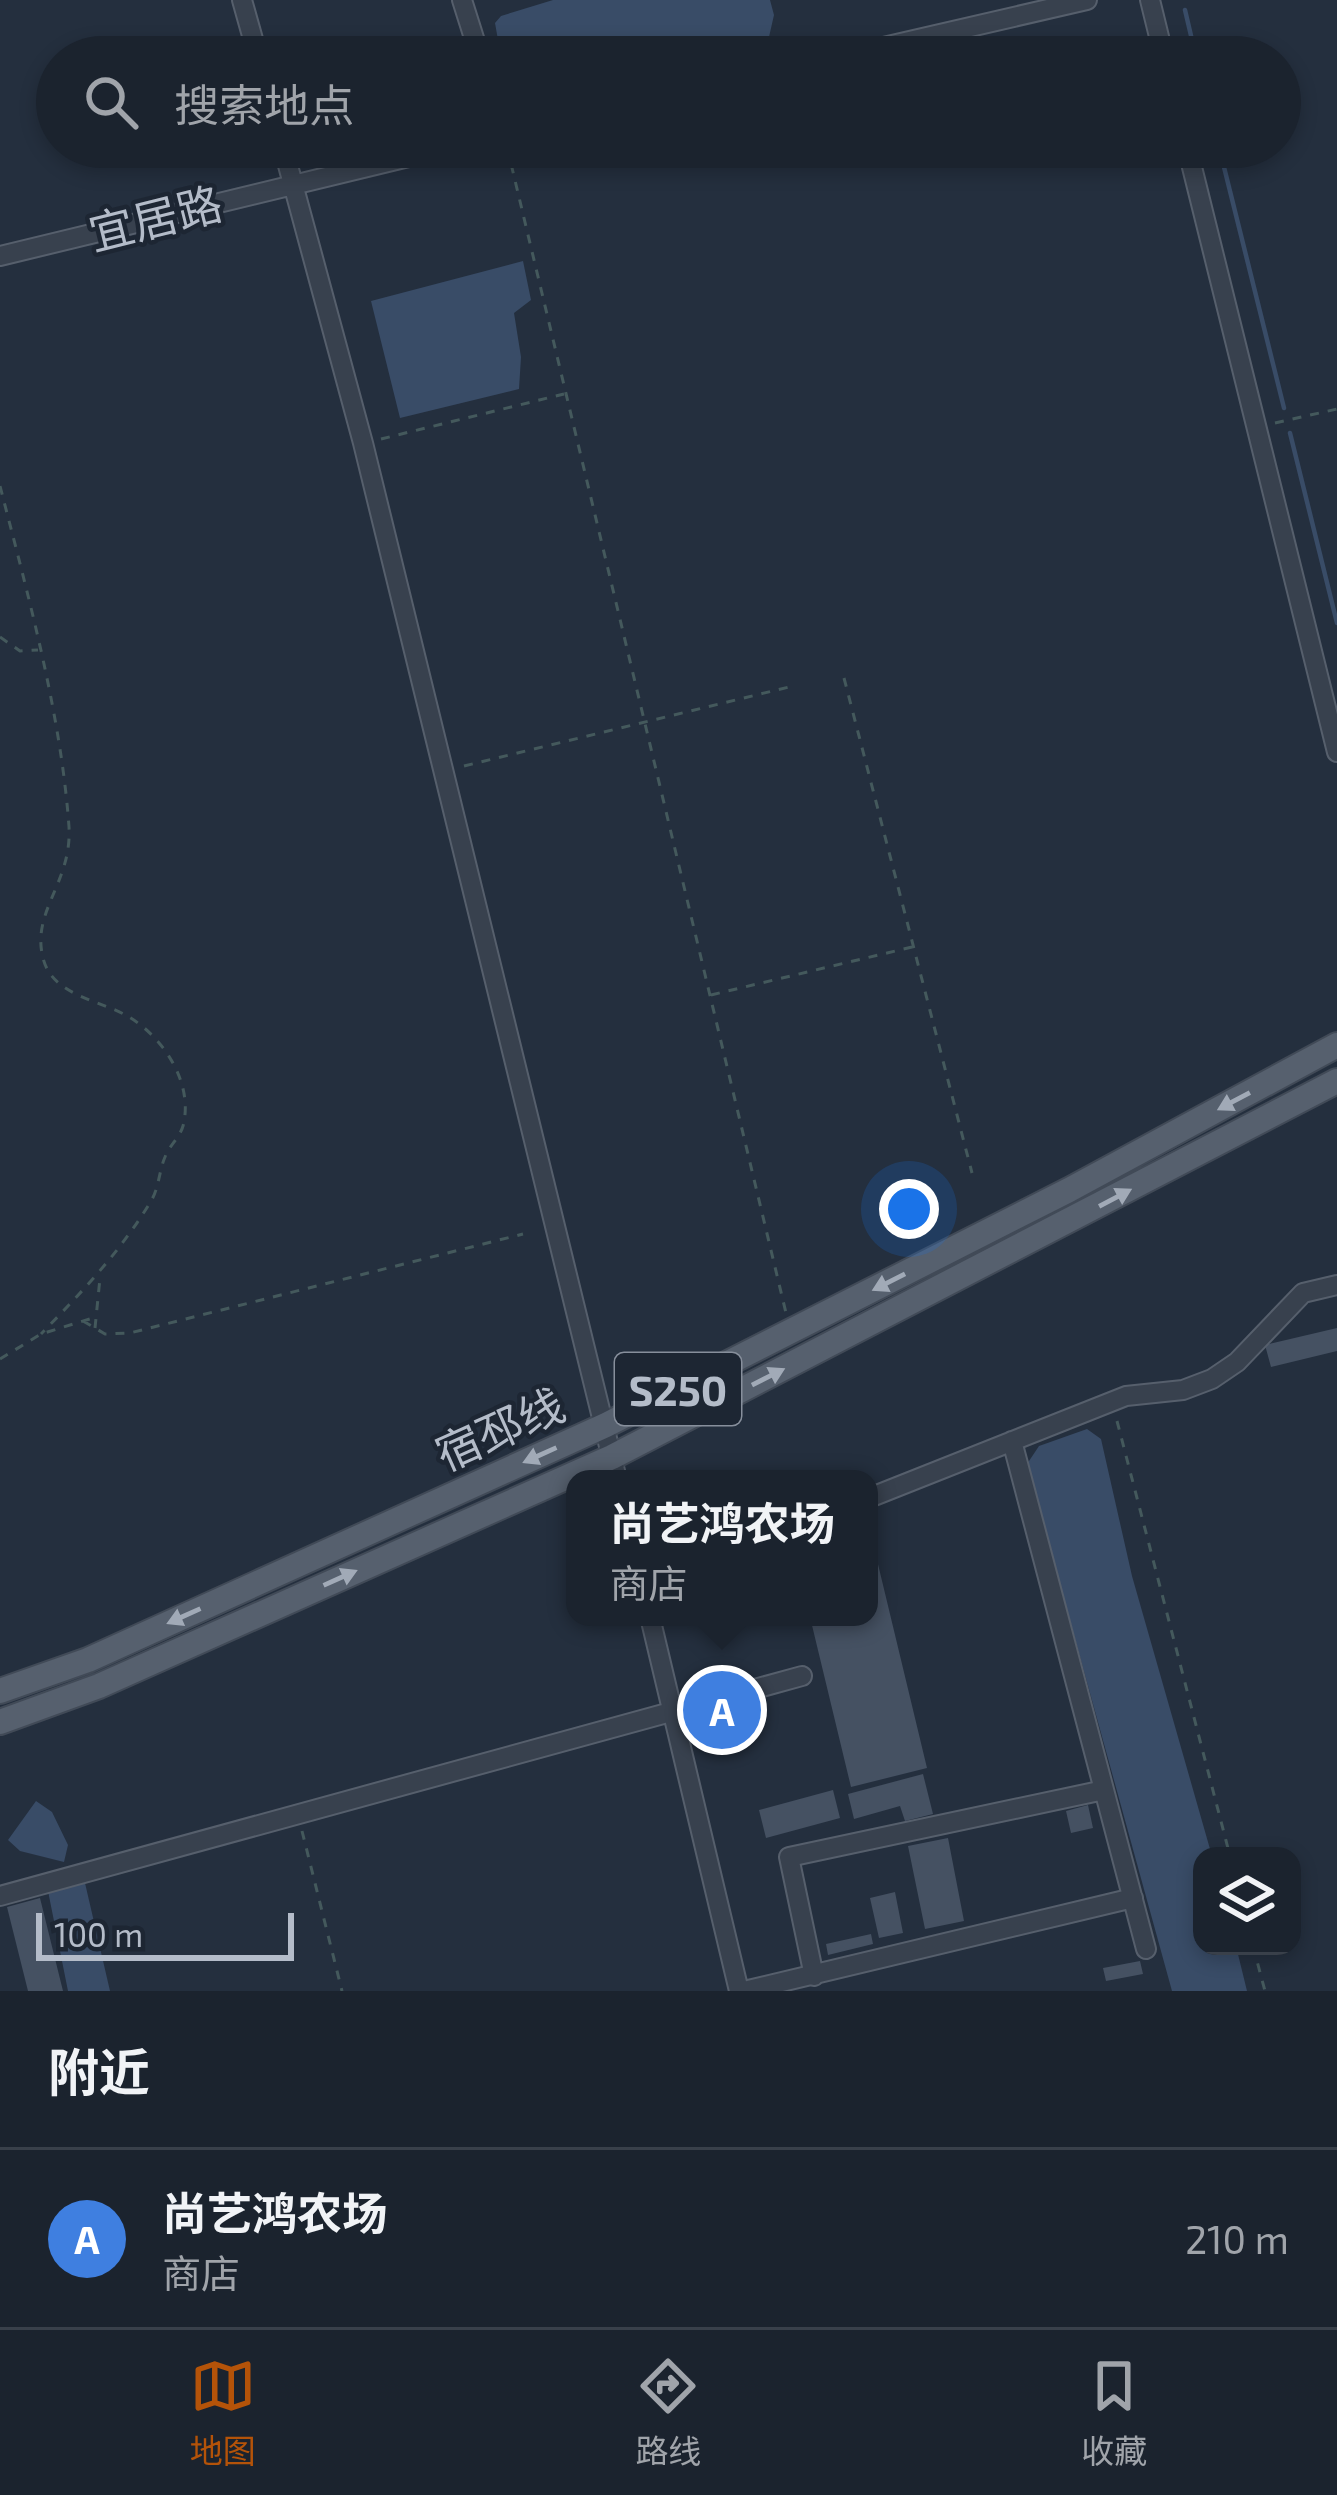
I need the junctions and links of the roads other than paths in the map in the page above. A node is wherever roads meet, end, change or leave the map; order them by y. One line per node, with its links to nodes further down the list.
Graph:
1 (242, 0): 5 (street)
2 (462, 0): 6 (street)
3 (1087, 0): 7 (street)
4 (1150, 0): 8 (street)
5 (252, 36)
6 (473, 36)
7 (931, 36)
8 (1159, 36)
9 (289, 168): 12 (street)
10 (358, 168): 12 (street, 宜居路)
11 (1191, 168): 14 (street)
12 (293, 183): 13 (street, 宜居路); 18 (street)
13 (0, 256)
14 (1337, 752)
15 (1337, 1045): 18 (main road, 宿邳线 / S250, one-way to 18)
16 (1337, 1081): 20 (main road, 宿邳线 / S250, one-way to 16)
17 (1337, 1285): 19 (street)
18 (606, 1425): 20 (street); 25 (main road, 宿邳线 / S250, one-way to 25)
19 (1012, 1441): 22 (street); 28 (street)
20 (615, 1468)
21 (566, 1489): 27 (main road, 宿邳线 / S250, one-way to 21)
22 (878, 1494)
23 (652, 1626): 26 (street)
24 (802, 1676): 26 (street)
25 (0, 1691)
26 (672, 1709): 29 (street); 33 (street)
27 (0, 1722)
28 (1104, 1790): 30 (street); 32 (street)
29 (0, 1896)
30 (1133, 1898): 31 (street); 32 (street)
31 (1146, 1948)
32 (814, 1976): 33 (street)
33 (741, 1991)

